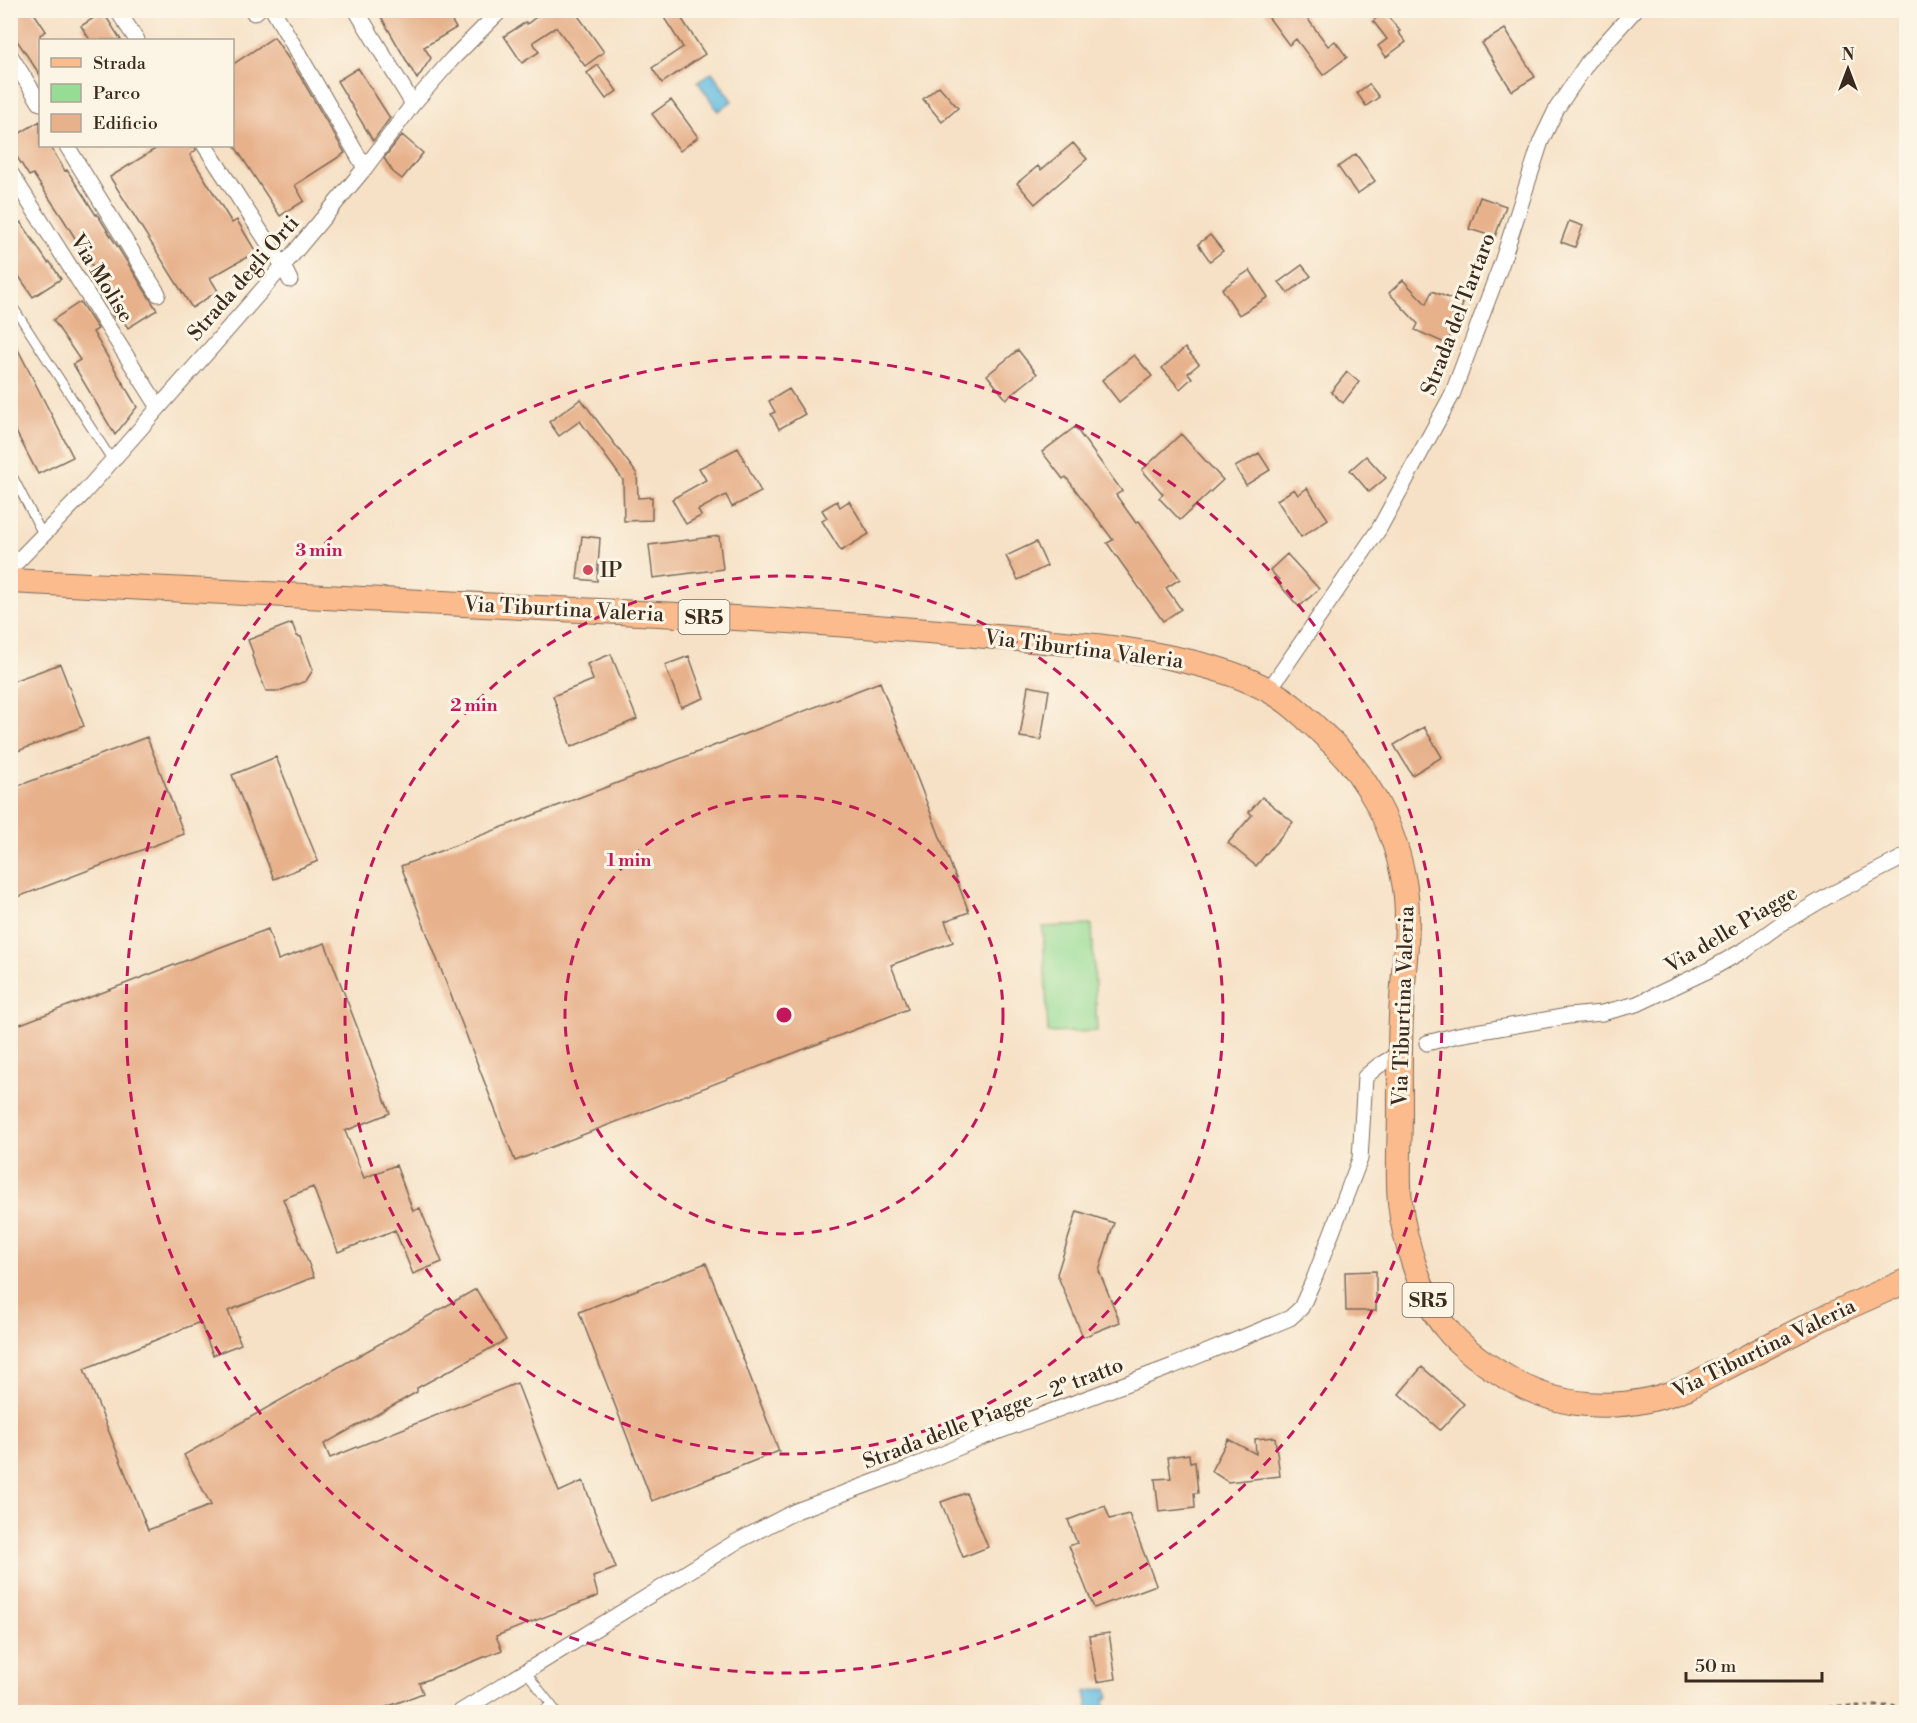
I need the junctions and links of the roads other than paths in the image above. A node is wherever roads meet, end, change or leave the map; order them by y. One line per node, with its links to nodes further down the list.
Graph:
1 (117, 10): 8 (street)
2 (253, 10): 3 (street)
3 (258, 10)
4 (273, 10): 14 (street)
5 (356, 10): 11 (street)
6 (501, 10): 11 (street, Strada degli Orti)
7 (1635, 10): 26 (street, Strada del Tartaro)
8 (136, 39)
9 (10, 55): 10 (street)
10 (39, 101)
11 (412, 104): 14 (street, Strada degli Orti)
12 (68, 147): 18 (street)
13 (206, 147): 16 (street)
14 (365, 168): 16 (street, Strada degli Orti)
15 (10, 172): 20 (street, Via Molise)
16 (283, 266): 17 (street); 20 (street, Strada degli Orti)
17 (290, 280)
18 (158, 294)
19 (10, 302): 21 (lane)
20 (158, 406): 21 (street, Strada degli Orti)
21 (112, 460): 23 (street, Strada degli Orti)
22 (10, 471): 23 (lane)
23 (43, 535): 24 (street, Strada degli Orti)
24 (10, 569)
25 (10, 581): 26 (main road, Via Tiburtina Valeria / SR5)
26 (1269, 690): 29 (main road, Via Tiburtina Valeria / SR5)
27 (1906, 856): 28 (street, Via delle Piagge)
28 (1427, 1043)
29 (1400, 1054): 30 (main road, Via Tiburtina Valeria / SR5); 31 (street, Strada delle Piagge – 2º tratto)
30 (1906, 1281)
31 (526, 1672): 32 (lane); 33 (street, Strada delle Piagge – 2º tratto)
32 (551, 1704): 34 (lane); 35 (lane)
33 (460, 1713)
34 (542, 1713)
35 (558, 1713)

